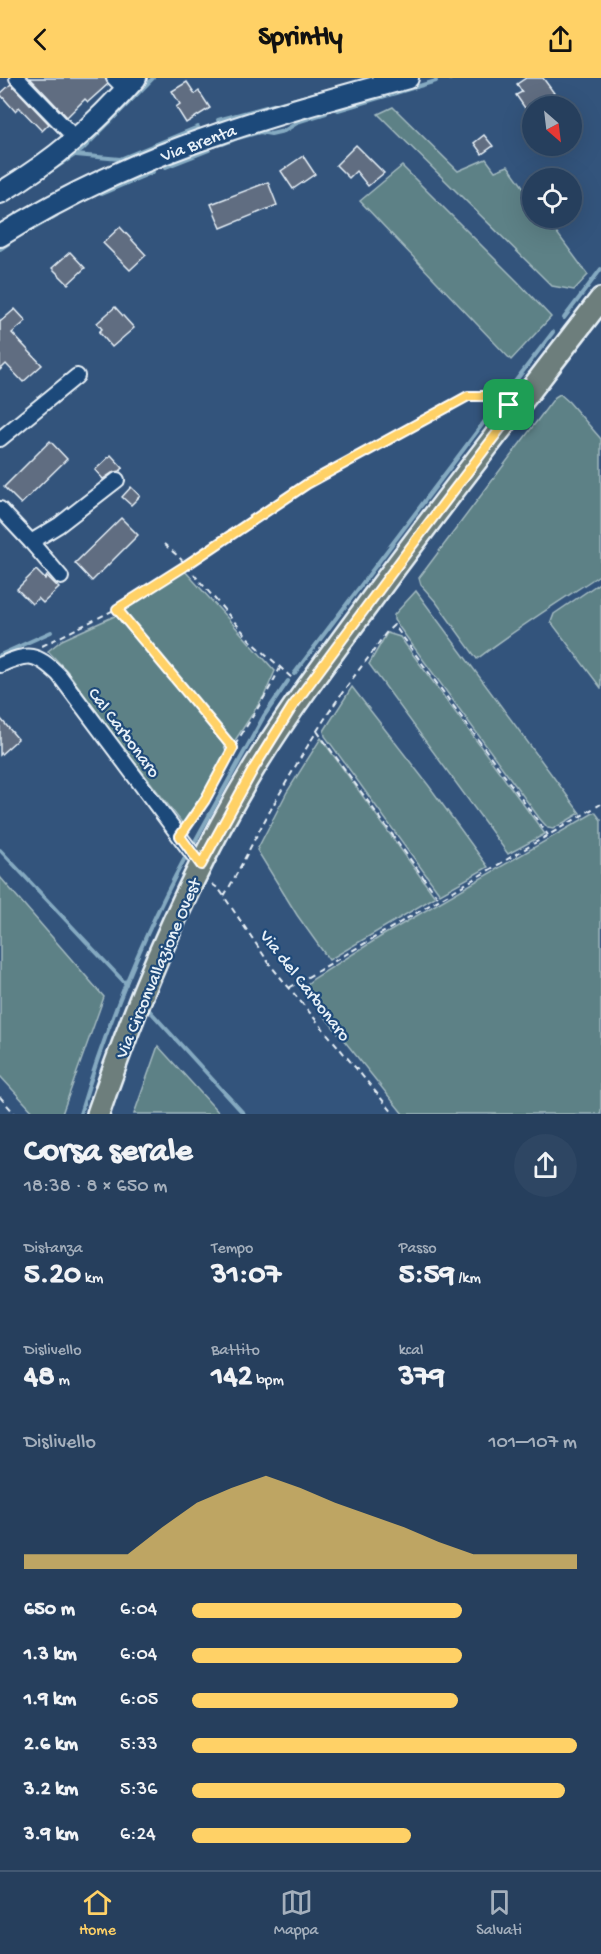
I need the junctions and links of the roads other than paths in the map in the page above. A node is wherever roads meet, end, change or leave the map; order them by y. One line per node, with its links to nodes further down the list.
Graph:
1 (17, 78): 4 (street)
2 (408, 78): 6 (main road, Via Brenta)
3 (125, 82): 4 (main road)
4 (77, 140): 5 (main road)
5 (0, 193)
6 (0, 236)
7 (601, 299): 15 (main road, Via Circonvallazione Ovest)
8 (77, 376): 9 (street)
9 (0, 439)
10 (117, 480): 12 (street)
11 (0, 509): 12 (street)
12 (31, 542): 13 (street)
13 (61, 578)
14 (0, 665): 15 (street, Cal Carbonaro)
15 (199, 870): 16 (main road, Via Circonvallazione Ovest)
16 (98, 1114)

